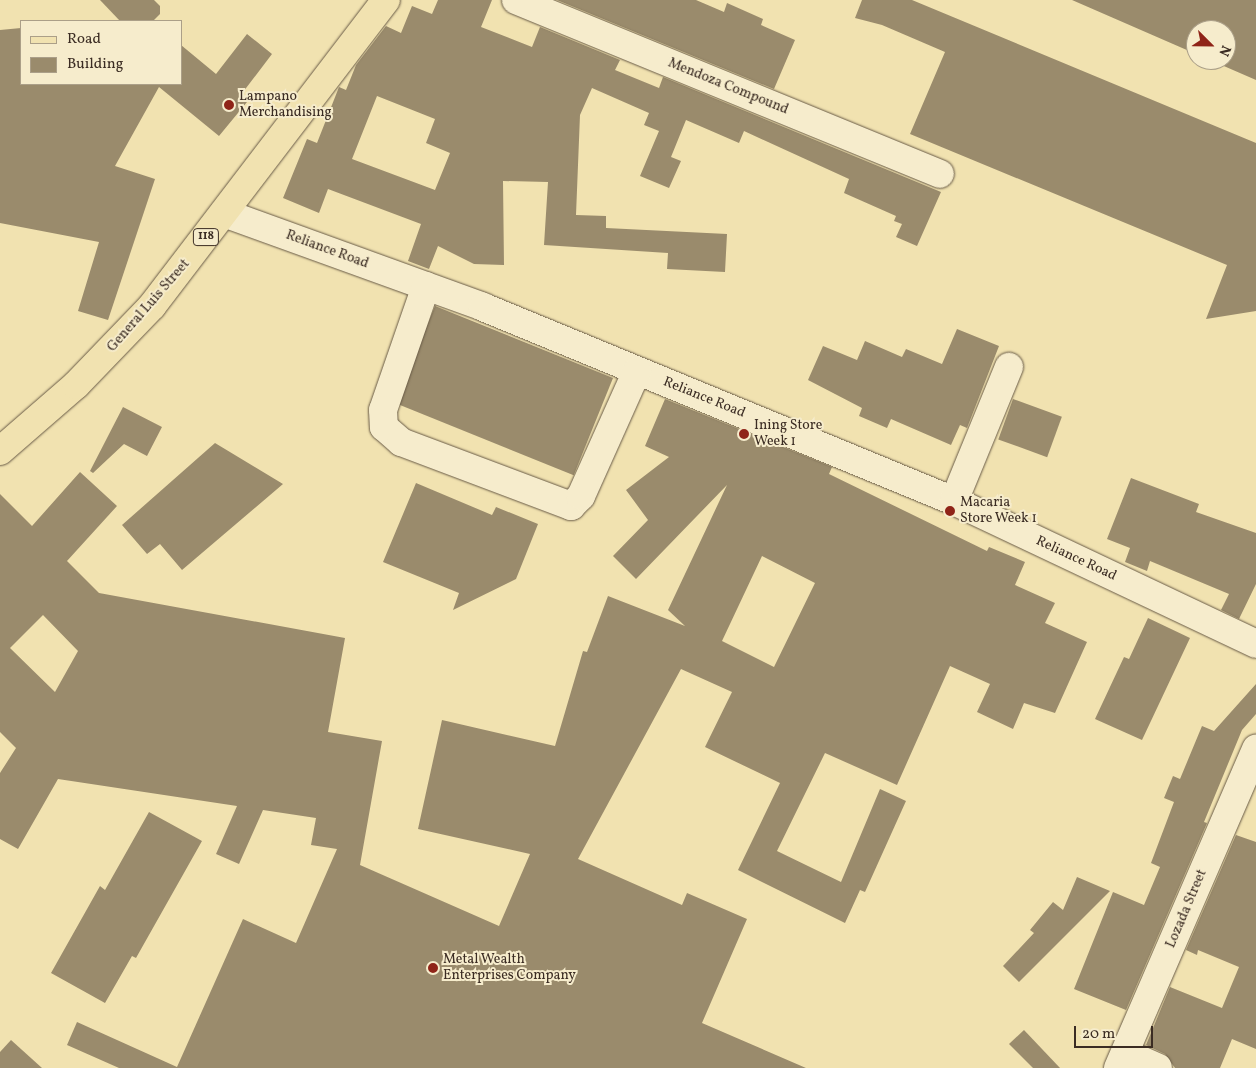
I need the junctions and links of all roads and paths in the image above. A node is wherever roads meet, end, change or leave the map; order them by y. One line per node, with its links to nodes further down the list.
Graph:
1 (386, 0): 4 (main road, General Luis Street / 118)
2 (516, 0): 3 (street, Mendoza Compound)
3 (940, 174)
4 (224, 213): 5 (street, Reliance Road); 8 (main road, General Luis Street / 118)
5 (426, 286): 7 (street, Reliance Road); 7 (street)
6 (1008, 367): 9 (street)
7 (637, 371): 9 (street, Reliance Road)
8 (0, 451)
9 (954, 501): 10 (street, Reliance Road)
10 (1256, 644)
11 (1256, 749): 12 (street, Lozada Street)
12 (1122, 1060): 13 (street)
13 (1158, 1068)

